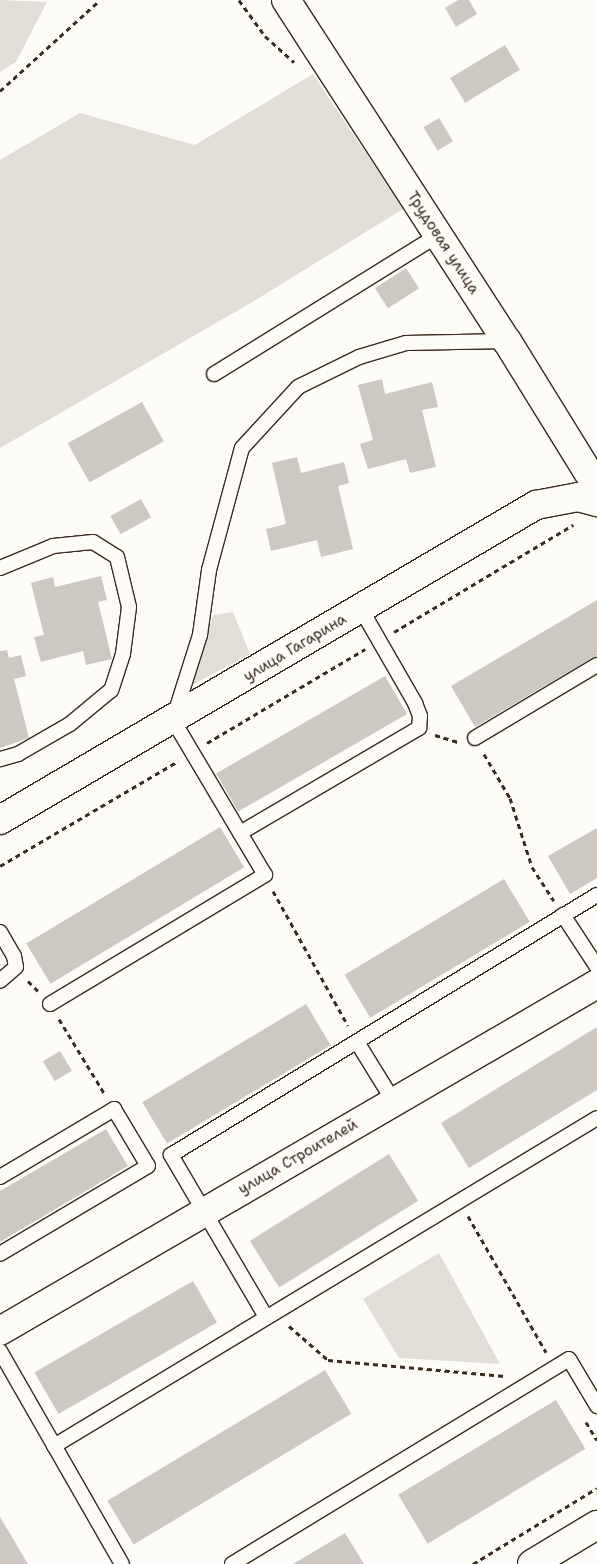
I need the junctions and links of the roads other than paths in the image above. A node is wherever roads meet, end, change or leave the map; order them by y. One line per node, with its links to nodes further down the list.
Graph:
1 (286, 0): 2 (street, Трудовая улица)
2 (437, 236): 3 (street, Трудовая улица); 4 (lane)
3 (507, 341): 5 (street, Трудовая улица); 10 (lane)
4 (214, 374)
5 (597, 487)
6 (589, 512): 8 (street, улица Гагарина)
7 (0, 568): 12 (lane)
8 (361, 609): 10 (street, улица Гагарина); 14 (lane)
9 (597, 665): 11 (lane)
10 (173, 720): 13 (street, улица Гагарина); 14 (lane)
11 (475, 738)
12 (0, 759)
13 (0, 820)
14 (240, 833): 21 (lane)
15 (597, 895): 16 (lane)
16 (564, 915): 18 (lane); 22 (lane)
17 (0, 932): 19 (lane)
18 (597, 967)
19 (0, 981)
20 (597, 984): 23 (street, улица Строителей)
21 (50, 1004)
22 (356, 1042): 23 (lane); 26 (lane)
23 (394, 1102): 26 (street, улица Строителей)
24 (597, 1118): 28 (lane)
25 (0, 1177): 27 (lane)
26 (204, 1212): 28 (lane); 29 (street, улица Строителей)
27 (0, 1254)
28 (270, 1315): 32 (lane)
29 (0, 1331)
30 (0, 1351): 32 (lane)
31 (597, 1406): 35 (lane)
32 (54, 1446): 34 (lane)
33 (597, 1524): 36 (street)
34 (122, 1564)
35 (232, 1564)
36 (532, 1564)

